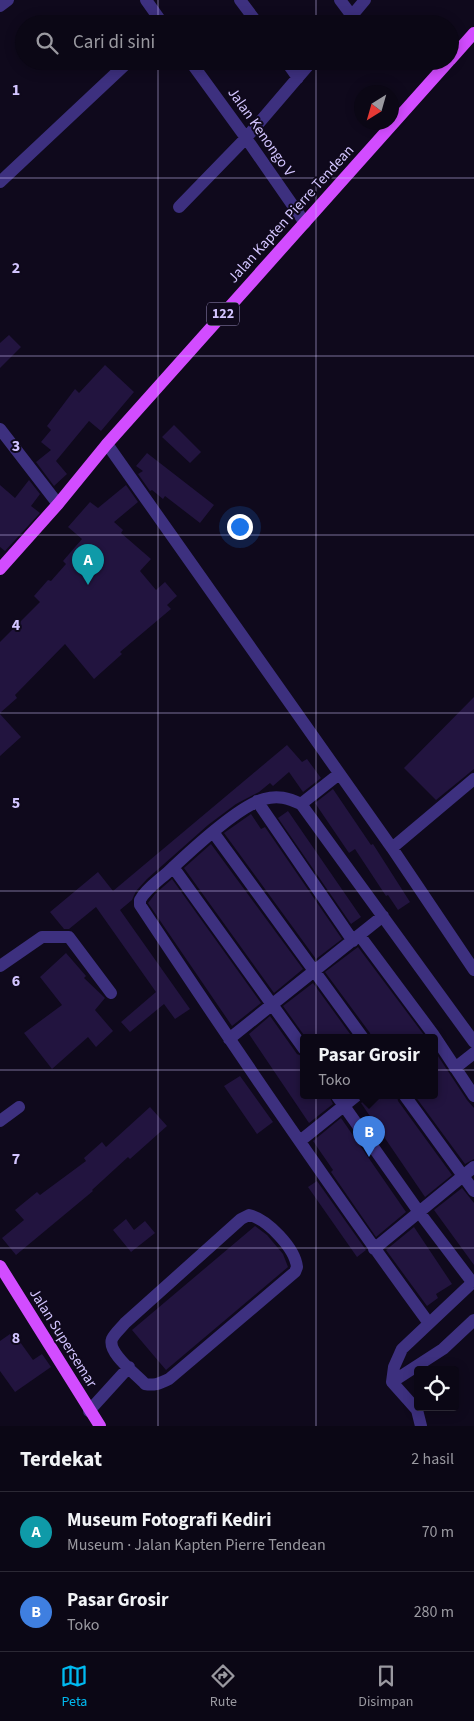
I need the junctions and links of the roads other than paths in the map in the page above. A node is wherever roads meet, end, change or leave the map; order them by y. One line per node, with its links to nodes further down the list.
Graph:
1 (8, 0): 6 (street)
2 (146, 0): 7 (street)
3 (240, 0): 8 (street)
4 (340, 0): 9 (street)
5 (364, 0): 10 (street)
6 (0, 6)
7 (157, 15)
8 (251, 15)
9 (346, 15)
10 (352, 15)
11 (474, 33): 12 (main road, Jalan Kapten Pierre Tendean / 122)
12 (459, 50)
13 (119, 70): 20 (street)
14 (197, 70): 19 (street, Jalan Kenongo V)
15 (292, 70): 18 (street)
16 (305, 70): 18 (street)
17 (441, 70): 22 (main road, Jalan Kapten Pierre Tendean / 122)
18 (298, 78): 19 (street)
19 (246, 138): 21 (street); 22 (street, Jalan Kenongo V)
20 (0, 182)
21 (179, 207)
22 (305, 223): 24 (main road, Jalan Kapten Pierre Tendean / 122)
23 (0, 429): 25 (street)
24 (107, 444): 25 (main road, Jalan Kapten Pierre Tendean / 122); 27 (street)
25 (58, 504): 26 (main road, Jalan Kapten Pierre Tendean / 122)
26 (0, 570)
27 (339, 774): 30 (street); 32 (street)
28 (474, 779): 32 (street)
29 (257, 801): 30 (street); 31 (street); 35 (street)
30 (301, 804): 34 (street)
31 (213, 832): 33 (street); 37 (street)
32 (392, 848): 38 (street)
33 (173, 867): 40 (street); 43 (street)
34 (383, 916): 35 (street); 44 (street)
35 (356, 938): 37 (street); 42 (street)
36 (0, 966): 39 (street)
37 (314, 970): 40 (street); 41 (street)
38 (474, 970)
39 (111, 993)
40 (272, 1005): 43 (street); 45 (street)
41 (360, 1034)
42 (428, 1034)
43 (229, 1040): 54 (street)
44 (474, 1042)
45 (300, 1044)
46 (438, 1046): 48 (street)
47 (474, 1053): 48 (street)
48 (455, 1068): 49 (street)
49 (474, 1096)
50 (407, 1099): 56 (street)
51 (341, 1101): 54 (street); 58 (street)
52 (19, 1106): 53 (street)
53 (0, 1121)
54 (300, 1141): 59 (street)
55 (474, 1167): 56 (street)
56 (463, 1176): 57 (street); 58 (street)
57 (474, 1191)
58 (419, 1212): 59 (street); 61 (street)
59 (374, 1249): 63 (street)
60 (0, 1266): 66 (main road, Jalan Supersemar)
61 (473, 1282): 63 (street)
62 (474, 1320): 65 (street)
63 (428, 1322): 65 (street)
64 (129, 1367): 64 (street); 66 (street)
65 (392, 1382): 68 (street)
66 (89, 1411): 67 (main road, Jalan Supersemar)
67 (100, 1426)
68 (421, 1426)

